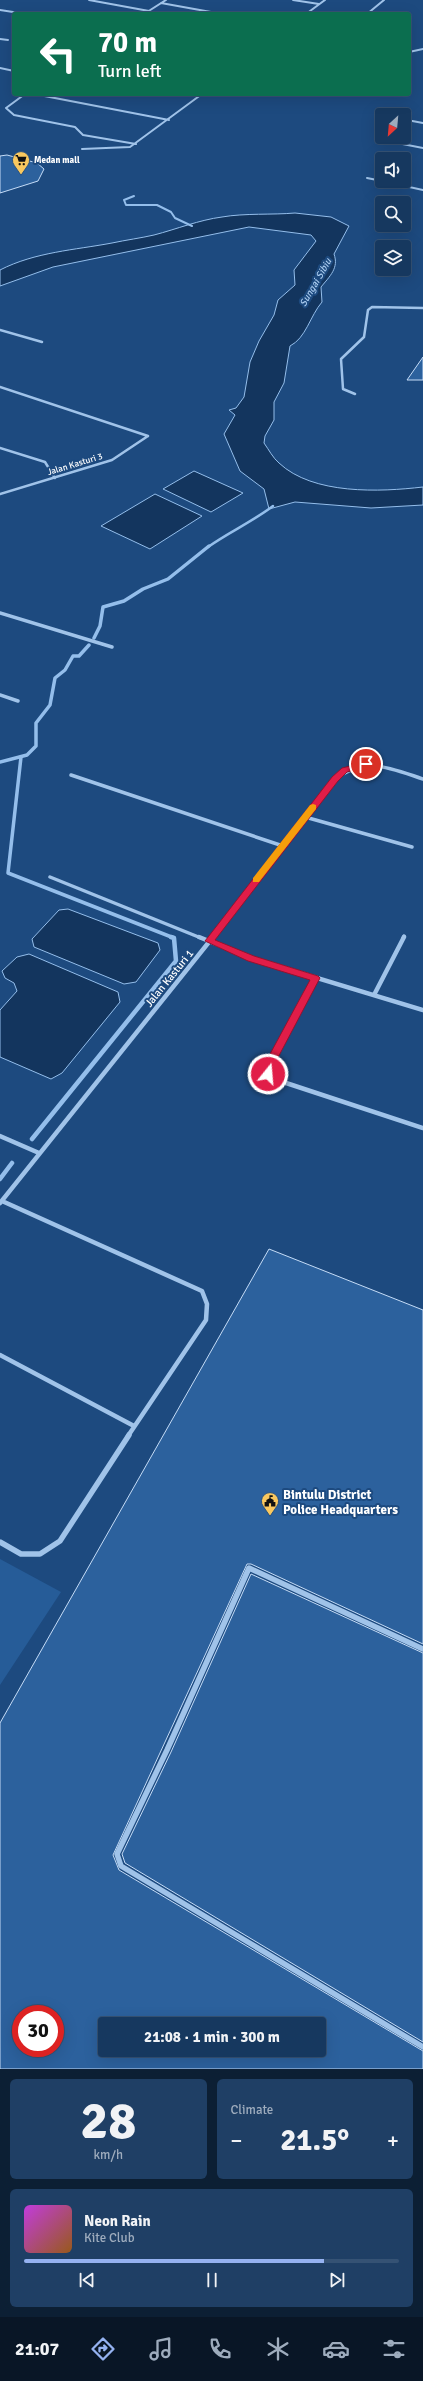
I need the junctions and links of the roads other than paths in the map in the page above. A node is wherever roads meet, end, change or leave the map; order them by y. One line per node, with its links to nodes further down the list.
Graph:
1 (89, 0): 9 (street)
2 (166, 0): 6 (street)
3 (293, 0): 7 (street)
4 (325, 0): 7 (street)
5 (384, 0): 13 (street)
6 (161, 3): 9 (street); 11 (street)
7 (319, 4): 12 (street)
8 (0, 10): 10 (street)
9 (149, 11)
10 (13, 12)
11 (211, 12)
12 (309, 12)
13 (369, 12)
14 (0, 39): 15 (street)
15 (8, 40)
16 (423, 49): 17 (street)
17 (411, 52)
18 (0, 68): 19 (street)
19 (12, 71)
20 (22, 96): 26 (street)
21 (44, 96): 23 (street)
22 (199, 96): 23 (street)
23 (169, 120): 26 (street)
24 (411, 121): 25 (street)
25 (423, 123)
26 (136, 144): 29 (street)
27 (402, 144): 28 (street)
28 (423, 148)
29 (82, 149)
30 (367, 178): 31 (street)
31 (375, 180)
32 (411, 187): 33 (street)
33 (423, 190)
34 (423, 308): 38 (street)
35 (0, 330): 36 (street)
36 (42, 342)
37 (0, 387): 40 (street, Jalan Kasturi 3)
38 (355, 394)
39 (0, 448): 40 (street)
40 (55, 478): 41 (street, Jalan Kasturi 3)
41 (0, 494)
42 (0, 613): 43 (street)
43 (112, 647)
44 (0, 695): 45 (street)
45 (18, 701)
46 (71, 775): 49 (street)
47 (423, 779): 48 (street, Jalan Kasturi 1)
48 (305, 818): 49 (street, Jalan Kasturi 1); 50 (street)
49 (283, 846): 53 (street, Jalan Kasturi 1)
50 (412, 847)
51 (50, 877): 53 (street)
52 (404, 936): 55 (street)
53 (209, 941): 54 (street); 59 (street, Jalan Kasturi 1)
54 (315, 978): 55 (street); 57 (street)
55 (374, 995): 56 (street)
56 (423, 1010)
57 (423, 1128)
58 (0, 1136): 59 (street)
59 (39, 1153): 60 (street, Jalan Kasturi 1)
60 (1, 1202): 62 (street)
61 (0, 1355): 62 (street)
62 (134, 1426): 63 (street)
63 (0, 1542)
64 (423, 1649): 65 (street)
65 (423, 2048)

